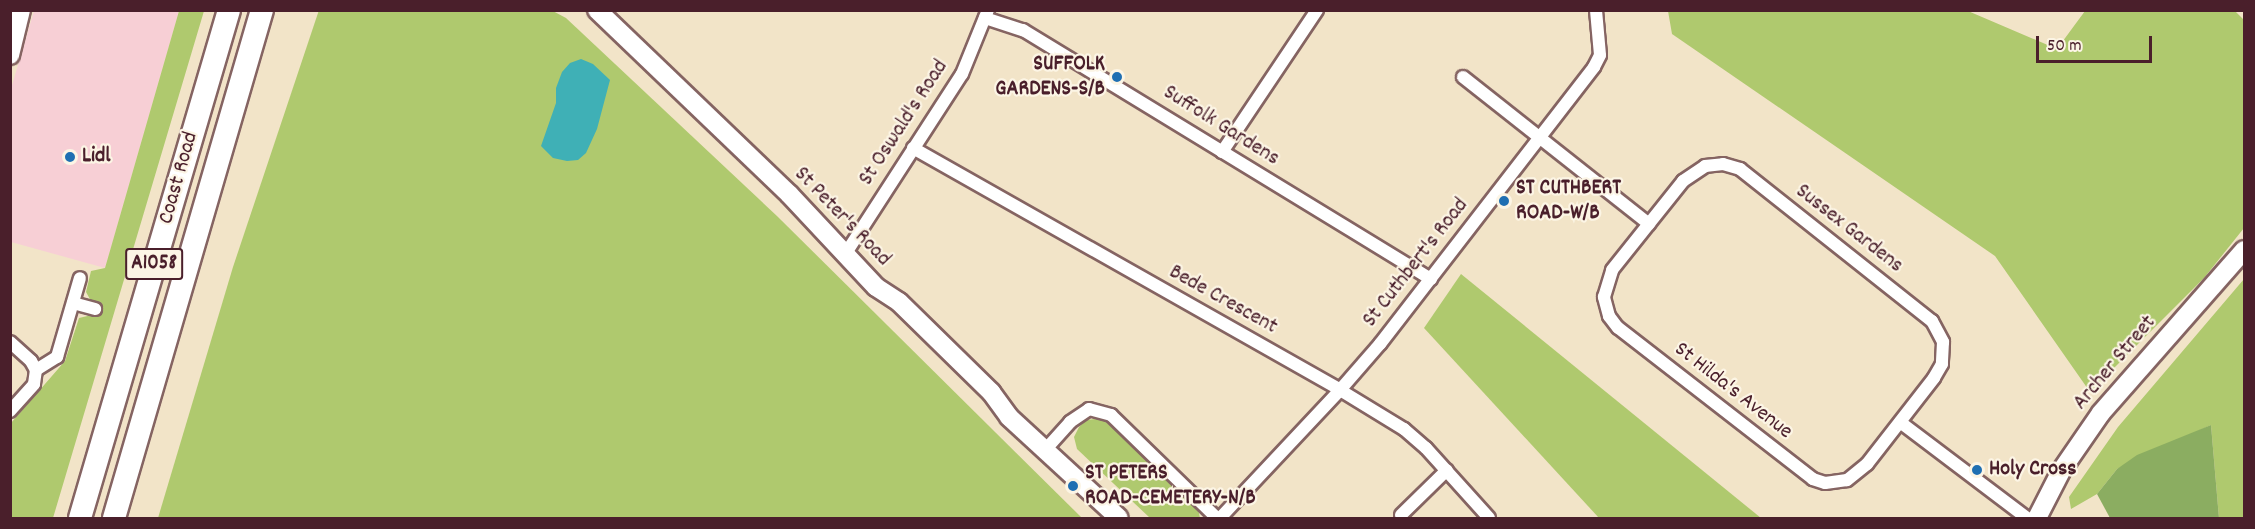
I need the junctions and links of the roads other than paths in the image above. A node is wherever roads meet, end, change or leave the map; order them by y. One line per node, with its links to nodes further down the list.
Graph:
1 (21, 10): 9 (street)
2 (229, 10): 30 (highway, Coast Road / A1058)
3 (262, 10): 19 (highway, Coast Road / A1058)
4 (275, 10): 19 (highway)
5 (1317, 10): 13 (street)
6 (1596, 10): 11 (street, St Cuthbert's Road)
7 (597, 13): 16 (street, St Peter's Road)
8 (987, 14): 12 (street, St Oswald's Road); 13 (street, Suffolk Gardens)
9 (10, 55)
10 (1463, 76): 11 (street)
11 (1540, 137): 14 (street); 18 (street, St Cuthbert's Road)
12 (913, 148): 16 (street, St Oswald's Road); 24 (street, Bede Crescent)
13 (1222, 152): 18 (street, Suffolk Gardens)
14 (1649, 224): 26 (street, Sussex Gardens); 26 (street, St Hilda's Avenue)
15 (2244, 250): 36 (street, Archer Street)
16 (846, 254): 27 (street, St Peter's Road)
17 (81, 278): 20 (street)
18 (1431, 279): 24 (street, St Cuthbert's Road)
19 (178, 292): 31 (highway, Coast Road / A1058)
20 (73, 303): 21 (street); 23 (street)
21 (95, 309)
22 (10, 342): 23 (street)
23 (36, 370): 25 (street)
24 (1340, 390): 28 (street, Bede Crescent); 33 (street, St Cuthbert's Road)
25 (10, 411)
26 (1900, 422): 35 (street)
27 (1046, 449): 32 (street, St Peter's Road); 33 (street)
28 (1447, 470): 29 (street); 34 (street, Bede Crescent)
29 (1401, 515)
30 (80, 519)
31 (114, 519)
32 (1119, 519)
33 (1218, 519)
34 (1489, 519)
35 (2027, 519)
36 (2037, 519)

